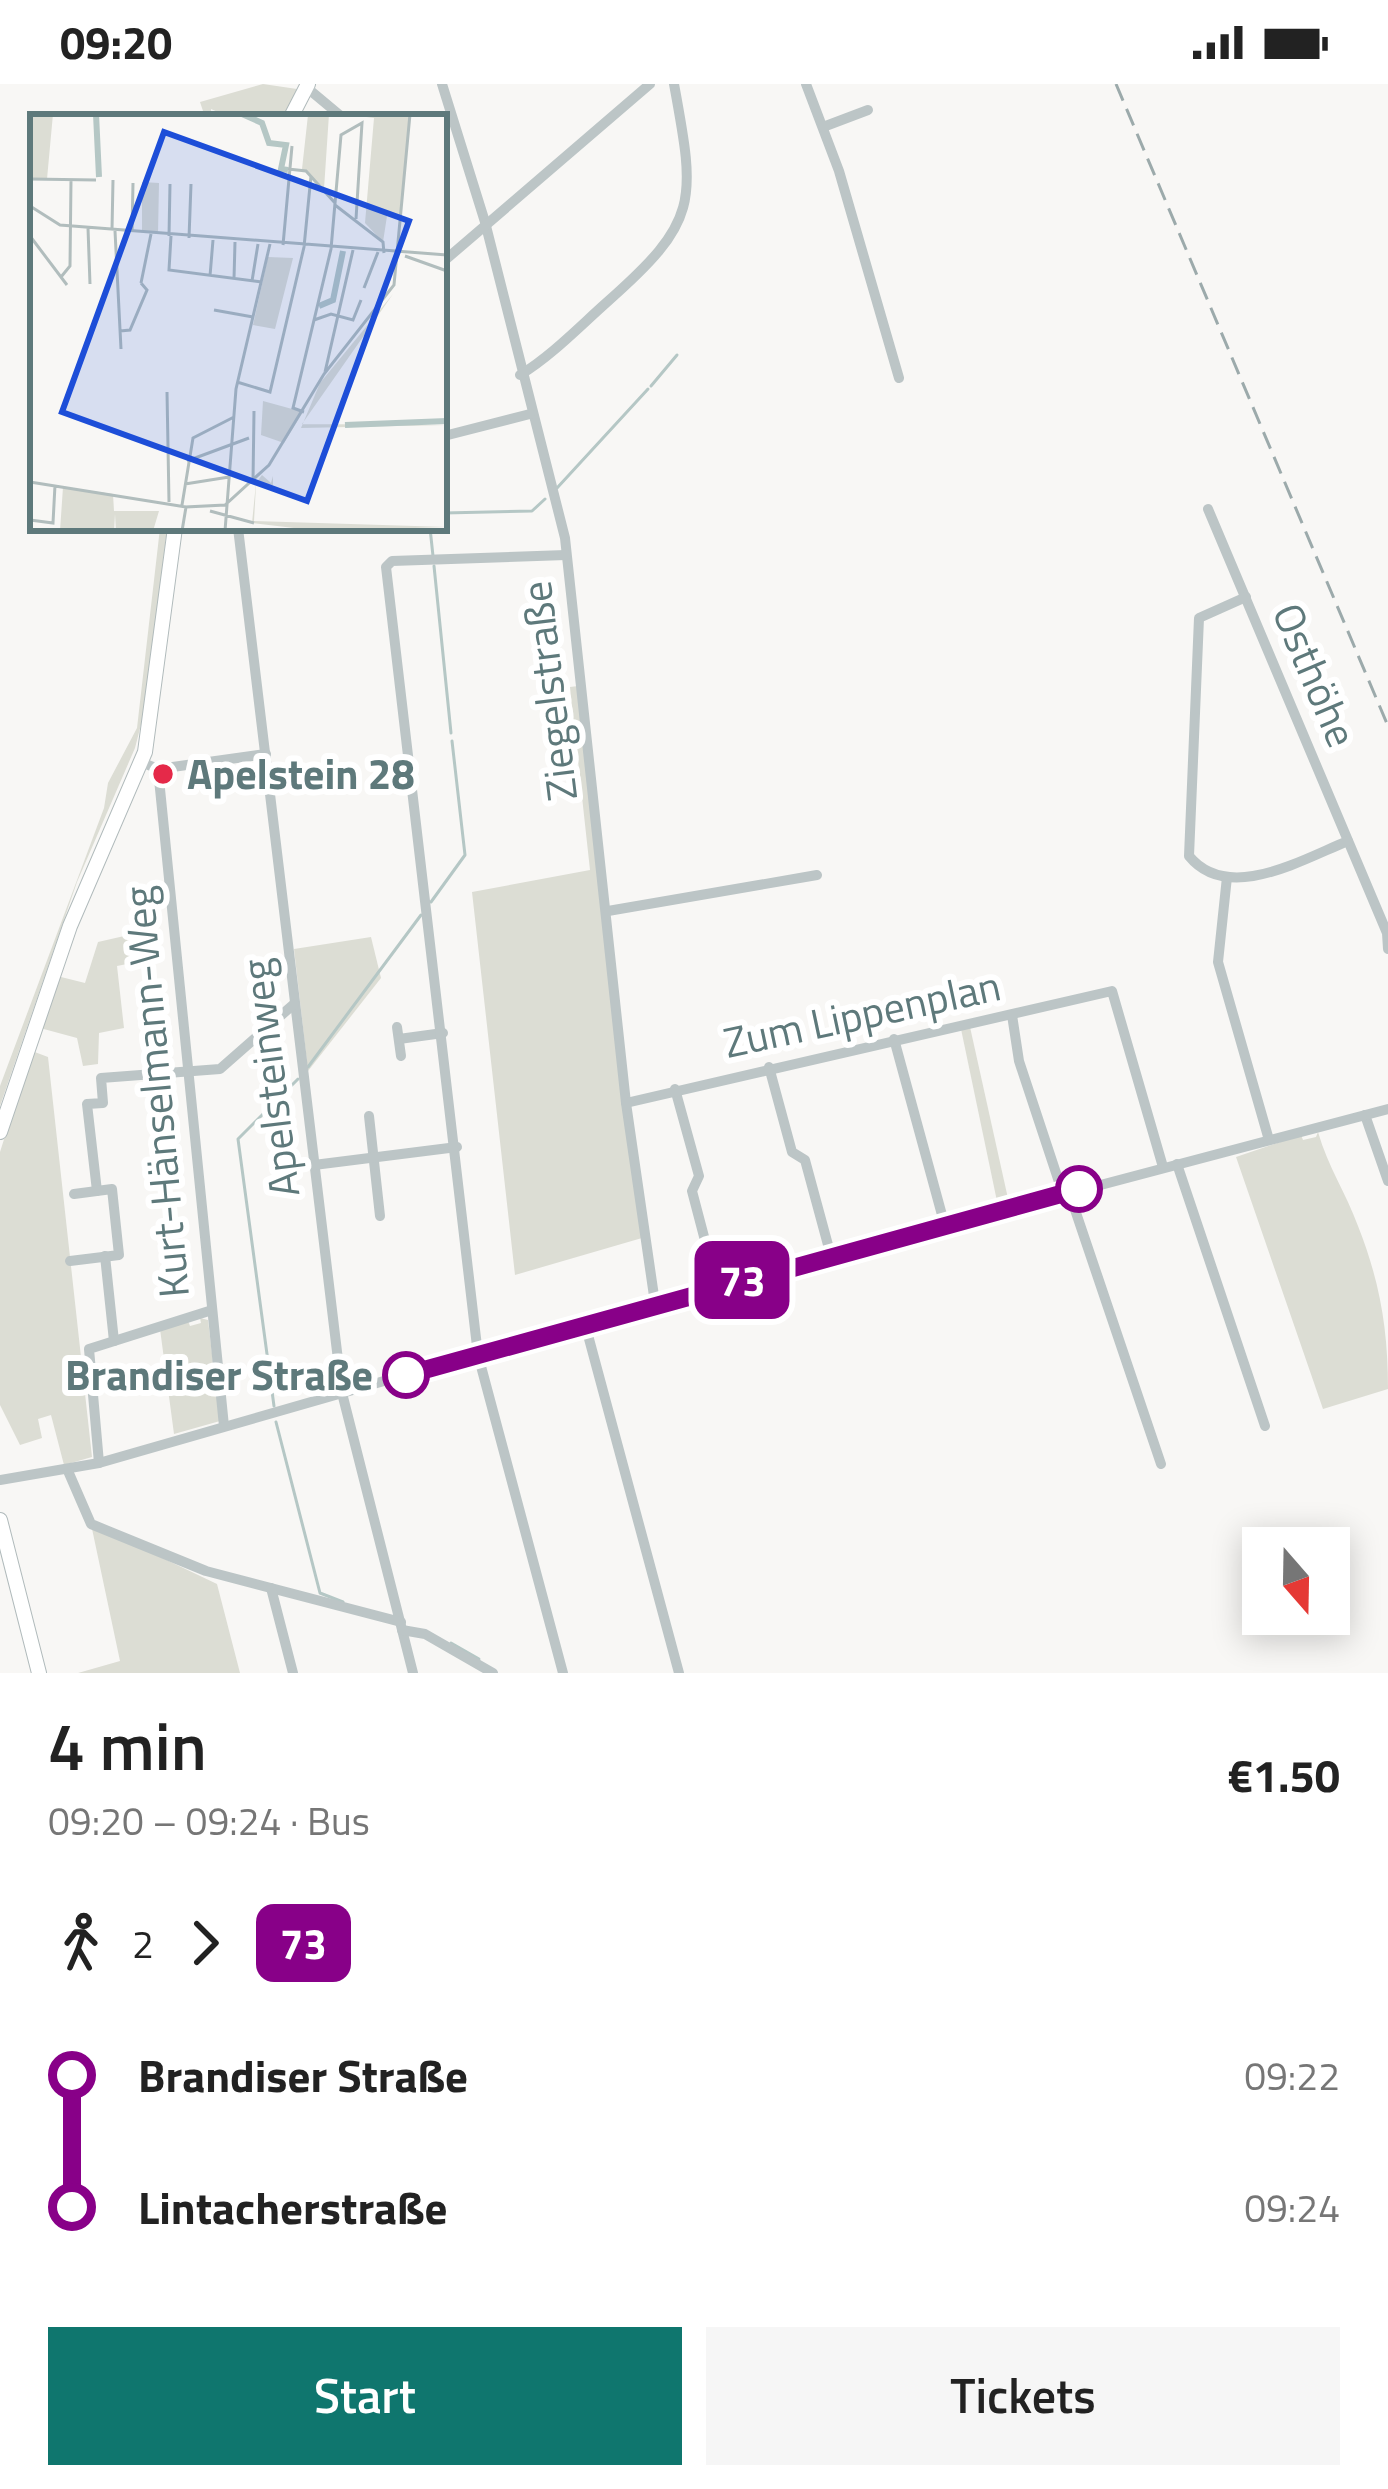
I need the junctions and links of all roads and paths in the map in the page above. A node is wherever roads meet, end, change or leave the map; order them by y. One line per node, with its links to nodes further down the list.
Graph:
1 (442, 84): 10 (street, Ziegelstraße)
2 (650, 84): 10 (street)
3 (674, 84): 12 (street)
4 (806, 84): 9 (street)
5 (307, 86): 7 (main road); 8 (street)
6 (868, 110): 9 (street)
7 (293, 114)
8 (339, 114)
9 (823, 127): 13 (street)
10 (485, 222): 11 (street); 12 (street, Ziegelstraße)
11 (447, 258)
12 (520, 375): 14 (street, Ziegelstraße)
13 (899, 378)
14 (530, 414): 15 (street); 19 (street, Ziegelstraße)
15 (447, 435)
16 (1208, 509): 20 (street, Osthöhe)
17 (176, 531): 22 (main road)
18 (238, 531): 21 (street, Apelsteinweg)
19 (566, 555): 27 (street, Ziegelstraße); 32 (street)
20 (1246, 597): 24 (street, Osthöhe); 26 (street)
21 (266, 754): 23 (street); 30 (street, Apelsteinweg)
22 (141, 762): 23 (street); 42 (main road)
23 (158, 769): 36 (street, Kurt-Hänselmann-Weg)
24 (1348, 841): 26 (street); 28 (street, Osthöhe)
25 (817, 875): 27 (street)
26 (1227, 877): 43 (street)
27 (608, 910): 38 (street, Ziegelstraße)
28 (1388, 933): 29 (street, Osthöhe)
29 (1388, 949)
30 (294, 1004): 36 (street); 47 (street, Apelsteinweg)
31 (1012, 1015): 33 (street, Zum Lippenplan); 48 (street, Zum Lippenplan); 51 (street)
32 (443, 1033): 34 (street); 44 (street)
33 (894, 1040): 35 (street, Zum Lippenplan); 54 (street)
34 (401, 1056)
35 (769, 1067): 37 (street, Zum Lippenplan); 56 (street)
36 (188, 1071): 50 (street); 60 (street, Kurt-Hänselmann-Weg)
37 (675, 1089): 38 (street, Zum Lippenplan); 58 (street)
38 (626, 1103): 59 (street, Ziegelstraße)
39 (1388, 1109): 40 (street)
40 (1365, 1115): 43 (street); 49 (street)
41 (369, 1116): 45 (street)
42 (0, 1132)
43 (1269, 1140): 46 (street)
44 (457, 1147): 45 (street); 63 (street)
45 (374, 1157): 47 (street); 53 (street)
46 (1177, 1163): 48 (street); 66 (street)
47 (314, 1165): 64 (street, Apelsteinweg)
48 (1162, 1167): 51 (street)
49 (1388, 1181)
50 (97, 1191): 52 (street); 55 (street)
51 (1066, 1193): 54 (street); 68 (street)
52 (74, 1194)
53 (380, 1216)
54 (945, 1226): 56 (street)
55 (105, 1256): 57 (street); 62 (street)
56 (831, 1256): 58 (street)
57 (70, 1261)
58 (717, 1286): 59 (street)
59 (655, 1303): 61 (street)
60 (209, 1311): 62 (street); 65 (street, Kurt-Hänselmann-Weg)
61 (585, 1324): 63 (street); 79 (street)
62 (114, 1340): 67 (street)
63 (478, 1354): 64 (street); 78 (street)
64 (342, 1393): 65 (street); 73 (street, Apelsteinweg)
65 (224, 1426): 67 (street)
66 (1265, 1426)
67 (99, 1463): 69 (street)
68 (1161, 1464)
69 (68, 1471): 70 (street); 72 (street)
70 (0, 1480)
71 (0, 1520): 74 (main road)
72 (271, 1588): 73 (street); 75 (street)
73 (402, 1626): 76 (street, Apelsteinweg); 77 (street)
74 (39, 1673)
75 (293, 1673)
76 (413, 1673)
77 (493, 1673)
78 (563, 1673)
79 (680, 1673)

